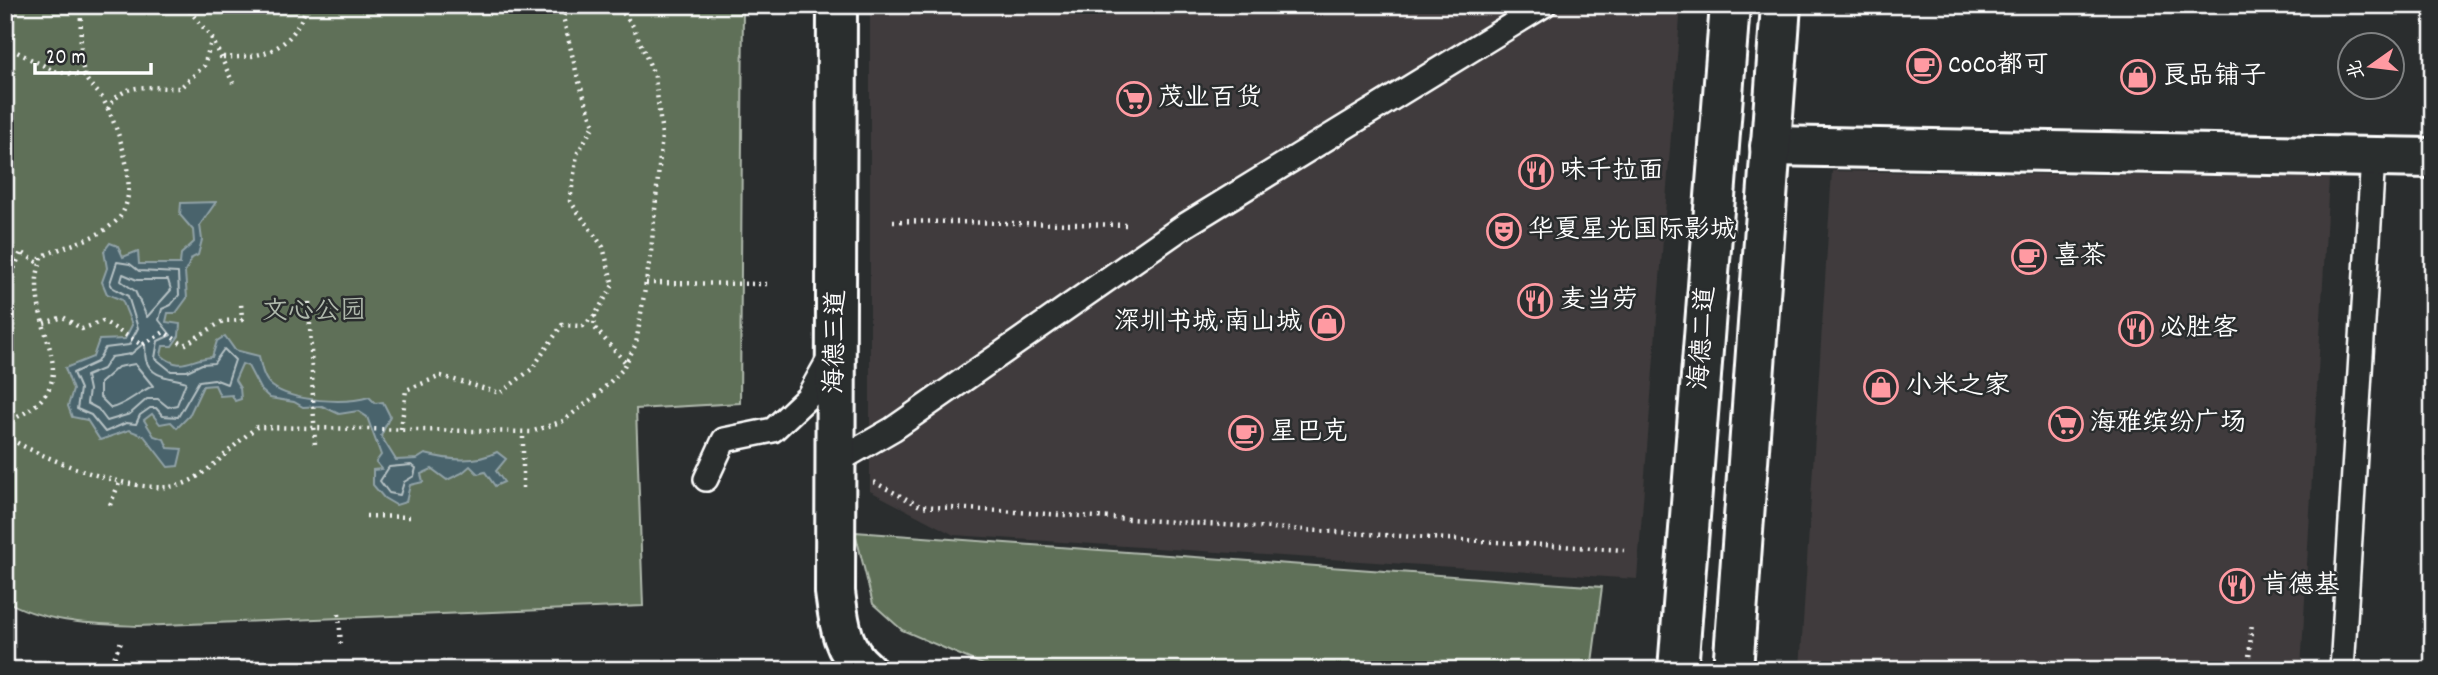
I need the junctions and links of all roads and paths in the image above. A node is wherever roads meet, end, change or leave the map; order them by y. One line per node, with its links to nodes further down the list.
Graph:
1 (80, 5): 13 (path)
2 (185, 5): 10 (path)
3 (307, 5): 12 (path)
4 (569, 5): 27 (path)
5 (837, 5): 29 (street, 海德三道)
6 (1544, 5): 20 (lane)
7 (1730, 5): 53 (street, 海德二道)
8 (1781, 5): 16 (street, 海德二道)
9 (620, 7): 23 (path)
10 (212, 38): 12 (path); 15 (path)
11 (5, 46): 13 (path)
12 (223, 57): 14 (path)
13 (85, 76): 15 (path)
14 (233, 83)
15 (107, 110): 21 (path)
16 (1770, 146): 17 (street); 54 (street, 海德二道)
17 (2373, 156): 18 (street); 56 (lane)
18 (2433, 158)
19 (893, 221): 20 (path)
20 (1184, 226): 37 (lane)
21 (40, 264): 22 (path); 28 (path)
22 (5, 270)
23 (646, 283): 24 (path); 30 (path)
24 (768, 284)
25 (309, 302): 32 (path)
26 (241, 303): 28 (path)
27 (595, 315): 30 (path); 33 (path)
28 (44, 323): 31 (path)
29 (837, 344): 37 (street, 海德三道); 38 (lane)
30 (626, 363): 34 (path)
31 (5, 423)
32 (313, 426): 33 (path); 36 (path); 39 (path)
33 (401, 429): 34 (path)
34 (523, 432): 40 (path)
35 (5, 436): 39 (path)
36 (315, 446)
37 (836, 462): 44 (path); 52 (street, 海德三道)
38 (706, 479)
39 (120, 481): 41 (path)
40 (523, 488)
41 (110, 505)
42 (366, 516): 43 (path)
43 (413, 517)
44 (1624, 550)
45 (339, 614): 48 (path)
46 (2252, 622): 55 (path)
47 (122, 639): 51 (path)
48 (341, 646)
49 (5, 664): 50 (path)
50 (24, 670)
51 (110, 670)
52 (866, 670)
53 (1678, 670)
54 (1733, 670)
55 (2248, 670)
56 (2342, 670)

